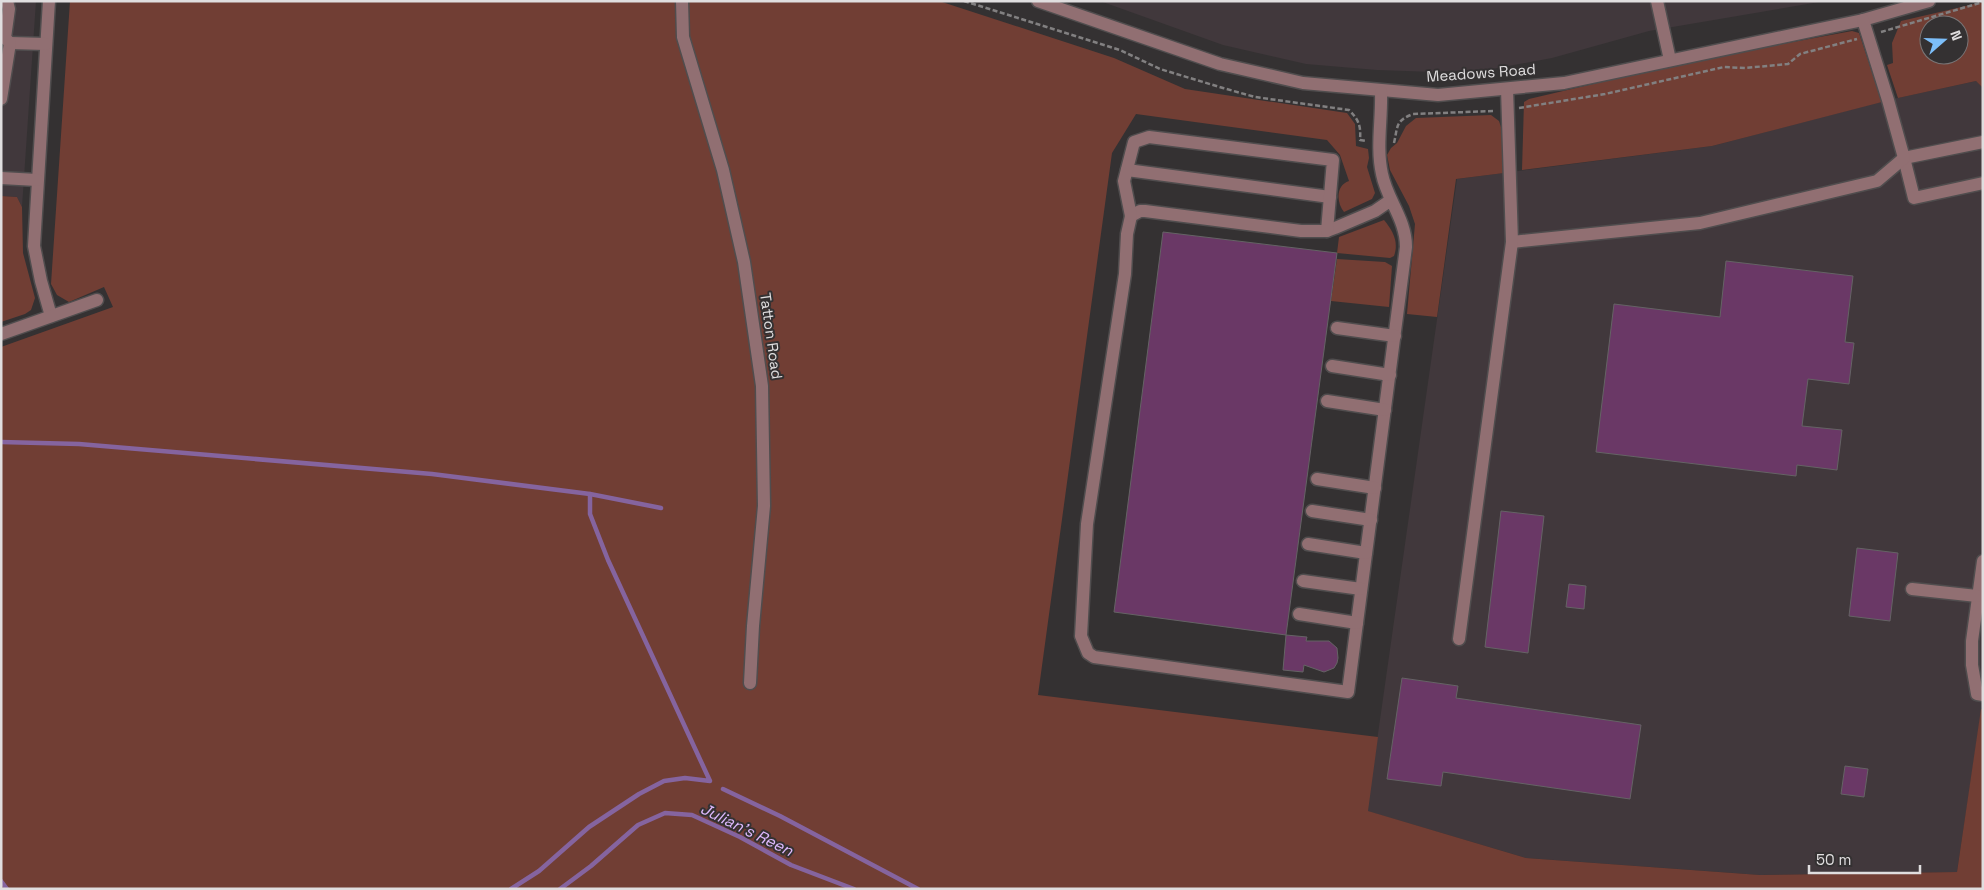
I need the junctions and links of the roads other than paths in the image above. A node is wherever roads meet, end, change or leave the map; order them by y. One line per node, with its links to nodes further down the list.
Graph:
1 (7, 1): 8 (street)
2 (48, 1): 9 (street)
3 (682, 1): 48 (street, Tatton Road)
4 (1038, 1): 12 (street, Meadows Road)
5 (1657, 1): 10 (street)
6 (1930, 1): 7 (street, Meadows Road)
7 (1863, 20): 10 (street, Meadows Road); 15 (street)
8 (10, 43): 9 (street); 13 (street)
9 (46, 44): 18 (street)
10 (1670, 60): 11 (street, Meadows Road)
11 (1507, 89): 12 (street, Meadows Road); 24 (street)
12 (1382, 92): 21 (street)
13 (1, 99)
14 (1983, 142): 15 (street)
15 (1904, 158): 19 (street); 24 (street)
16 (1127, 170): 20 (street); 20 (street); 22 (street)
17 (1, 178): 18 (street)
18 (37, 180): 26 (street)
19 (1983, 183)
20 (1330, 197): 23 (street)
21 (1391, 200): 23 (street); 29 (street)
22 (1132, 216): 23 (street); 46 (street)
23 (1327, 231)
24 (1512, 242): 47 (street)
25 (97, 300): 26 (street)
26 (51, 316): 28 (street)
27 (1337, 328): 29 (street)
28 (1, 334)
29 (1395, 336): 31 (street)
30 (1332, 366): 31 (street)
31 (1390, 374): 33 (street)
32 (1327, 401): 33 (street)
33 (1385, 410): 35 (street)
34 (1317, 479): 35 (street)
35 (1375, 488): 37 (street)
36 (1312, 511): 37 (street)
37 (1371, 520): 39 (street)
38 (1308, 544): 39 (street)
39 (1366, 553): 42 (street)
40 (1983, 561): 44 (street)
41 (1303, 581): 42 (street)
42 (1361, 590): 46 (street)
43 (1912, 590): 44 (street)
44 (1977, 596): 49 (street)
45 (1299, 614): 46 (street)
46 (1357, 623)
47 (1459, 639)
48 (750, 683)
49 (1983, 695)

